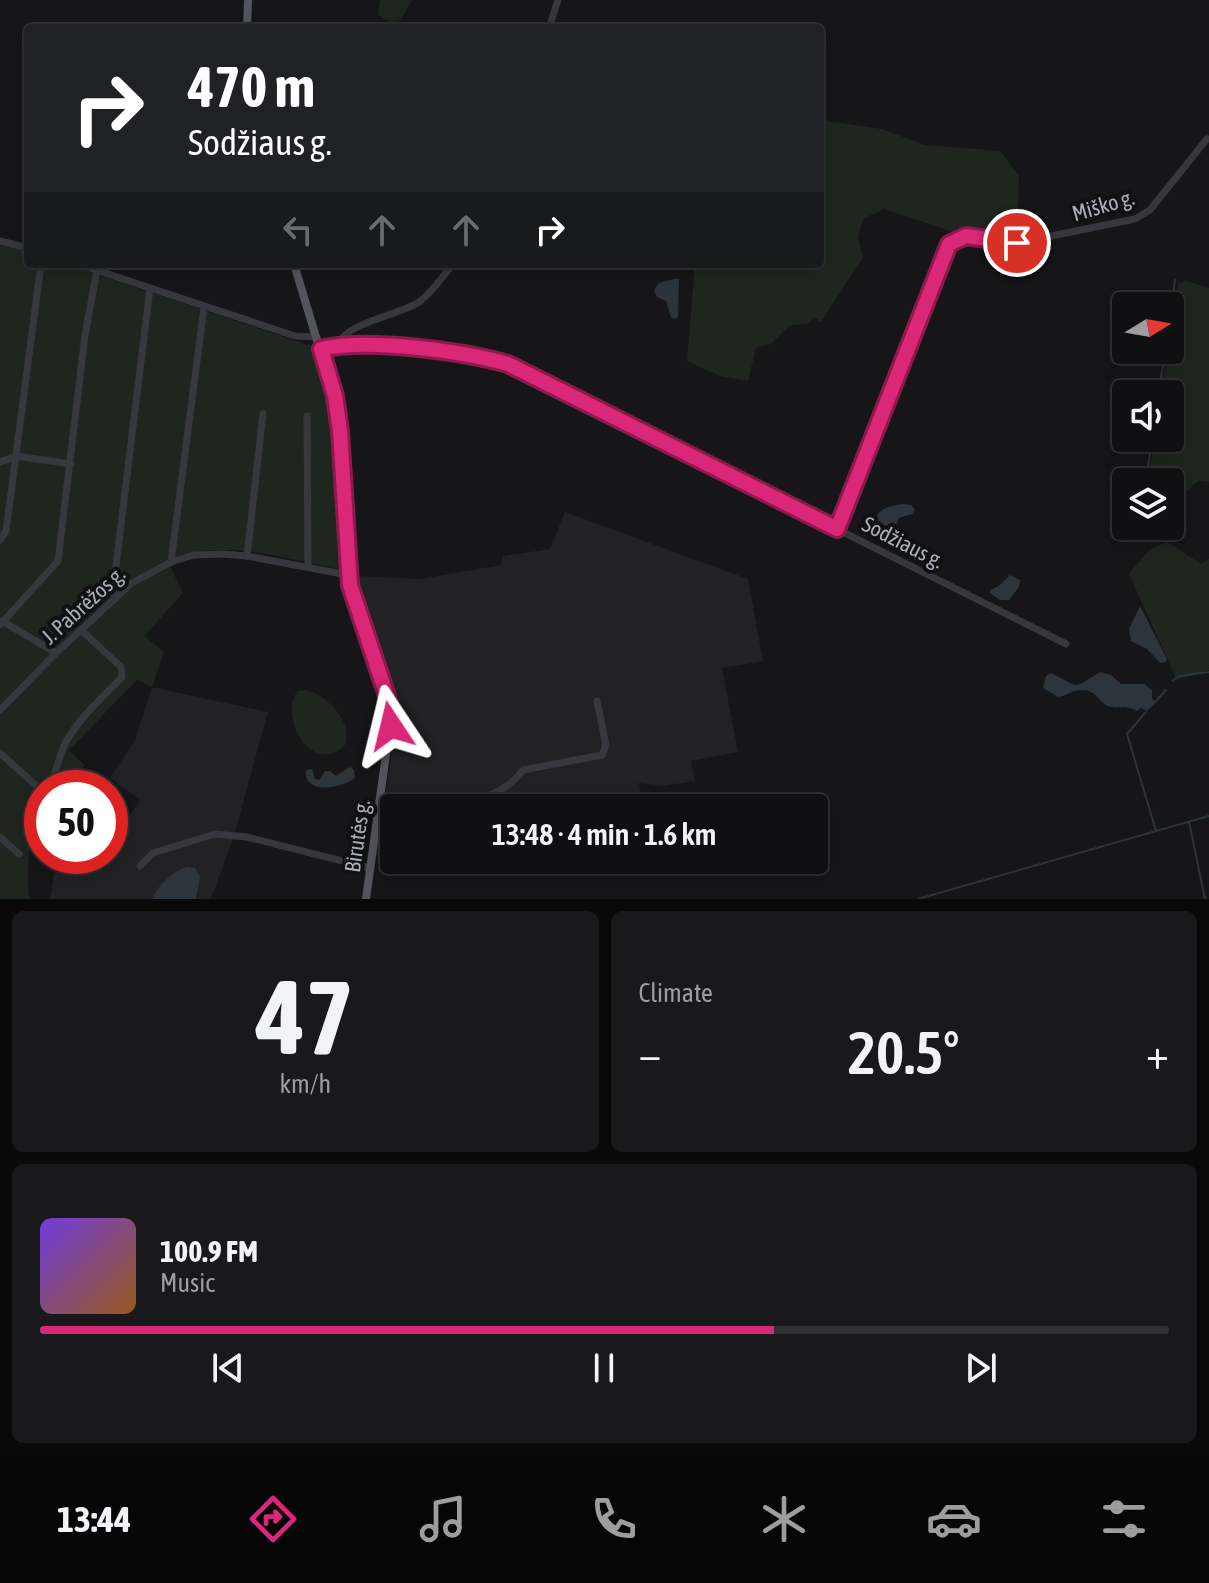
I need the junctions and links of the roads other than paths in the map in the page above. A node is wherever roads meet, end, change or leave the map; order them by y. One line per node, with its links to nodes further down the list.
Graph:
1 (248, 0): 3 (main road)
2 (558, 0): 4 (street)
3 (247, 24)
4 (550, 24)
5 (1207, 139): 23 (street, Miško g.)
6 (0, 241): 7 (street)
7 (24, 247)
8 (40, 268): 20 (street)
9 (91, 268): 12 (street)
10 (295, 268): 15 (main road, Birutės g.)
11 (450, 268): 16 (street)
12 (97, 270): 13 (street); 22 (street)
13 (150, 288): 14 (street); 29 (street)
14 (204, 307): 15 (street); 26 (street)
15 (317, 337): 17 (main road, Birutės g.)
16 (338, 346): 17 (street, Sodžiaus g.); 23 (street, Sodžiaus g.)
17 (321, 349): 28 (main road, Birutės g.)
18 (263, 414): 25 (street)
19 (307, 416): 27 (street)
20 (16, 456): 21 (street); 22 (street); 24 (street)
21 (0, 462)
22 (71, 464): 30 (street)
23 (837, 529): 32 (street, Sodžiaus g.)
24 (0, 540)
25 (247, 556): 26 (street, J. Pabrėžos g.); 27 (street, J. Pabrėžos g.)
26 (171, 562): 29 (street, J. Pabrėžos g.)
27 (308, 567): 28 (street, J. Pabrėžos g.)
28 (348, 575): 40 (main road, Birutės g.)
29 (115, 599): 31 (street, J. Pabrėžos g.)
30 (1, 622): 33 (street)
31 (81, 630): 33 (street, J. Pabrėžos g.); 37 (street)
32 (1066, 644)
33 (56, 653): 35 (street, J. Pabrėžos g.)
34 (597, 701): 39 (street)
35 (0, 710)
36 (0, 753): 38 (street)
37 (58, 770)
38 (24, 775)
39 (492, 794)
40 (379, 809): 44 (main road, Birutės g.)
41 (0, 837): 42 (street)
42 (19, 854)
43 (140, 866): 44 (street)
44 (370, 868): 45 (main road, Birutės g.)
45 (366, 899)

